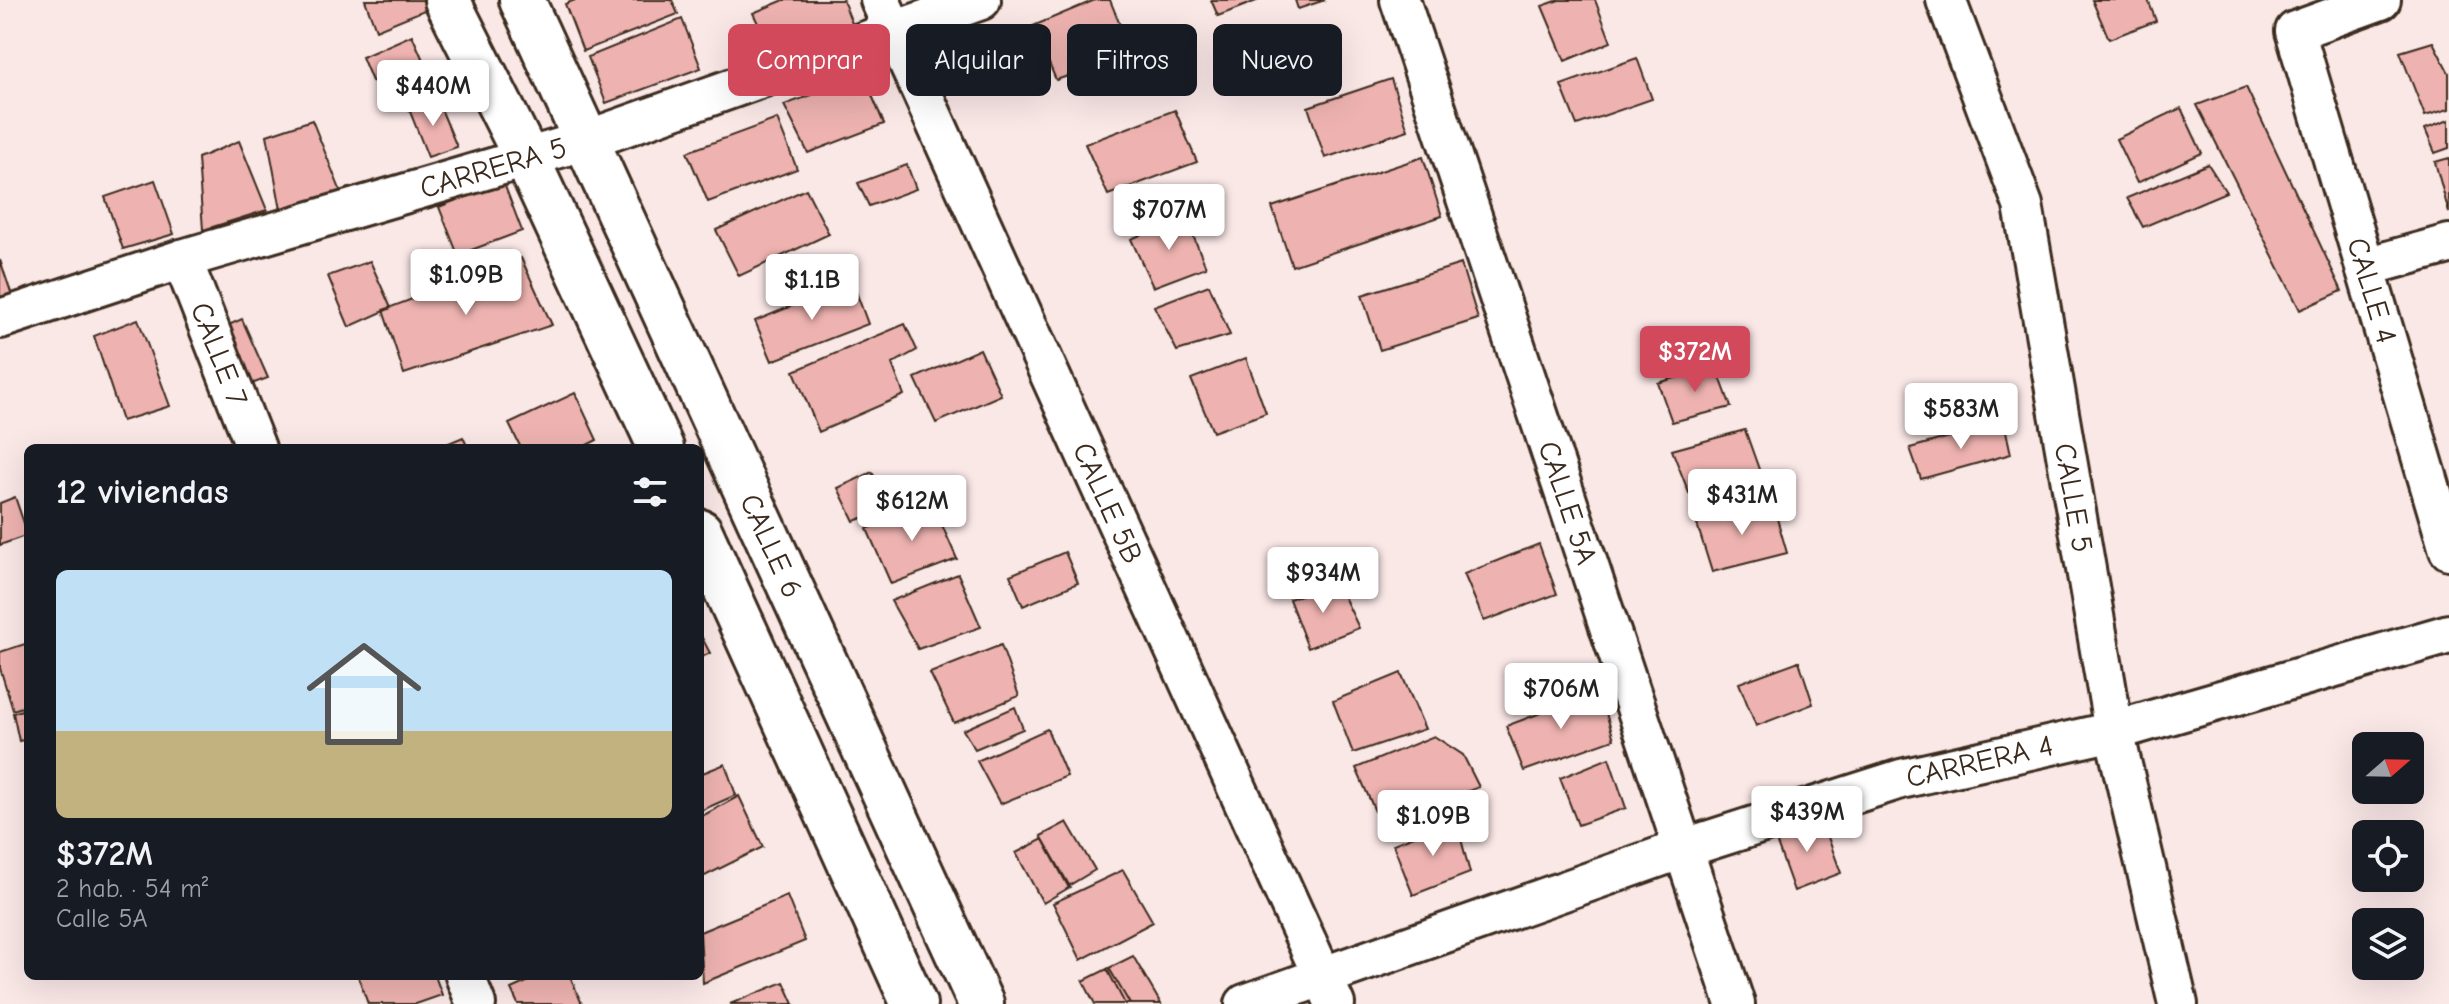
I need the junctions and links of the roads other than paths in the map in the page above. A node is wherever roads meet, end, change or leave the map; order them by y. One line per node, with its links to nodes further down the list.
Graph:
1 (447, 0): 9 (street)
2 (522, 0): 8 (street, CALLE 6)
3 (981, 0): 7 (street, CARRERA 5)
4 (1400, 0): 23 (street, CALLE 5A)
5 (1946, 0): 20 (street, CALLE 5)
6 (2381, 0): 12 (street, CALLE 4)
7 (887, 14): 8 (street, CARRERA 5); 25 (street, CALLE 5B)
8 (587, 140): 9 (street, CARRERA 5); 21 (street, CALLE 6)
9 (526, 157): 11 (street, CARRERA 5); 15 (street)
10 (2449, 244): 12 (street)
11 (182, 259): 13 (street, CARRERA 5); 14 (street, CALLE 7)
12 (2365, 267): 16 (street, CALLE 4)
13 (0, 319)
14 (254, 444)
15 (659, 444)
16 (2444, 508): 18 (street, CALLE 4)
17 (704, 541): 22 (street, CALLE 6)
18 (2449, 550)
19 (2449, 634): 20 (street, CARRERA 4)
20 (2114, 731): 23 (street, CARRERA 4); 31 (street, CALLE 5)
21 (898, 822): 22 (street); 28 (street, CALLE 6)
22 (844, 843): 27 (street, CALLE 6)
23 (1685, 848): 25 (street, CARRERA 4); 30 (street, CALLE 5A)
24 (467, 980): 26 (street)
25 (1329, 990): 29 (street, CARRERA 4)
26 (476, 1004)
27 (914, 1004)
28 (981, 1004)
29 (1245, 1004)
30 (1735, 1004)
31 (2178, 1004)

